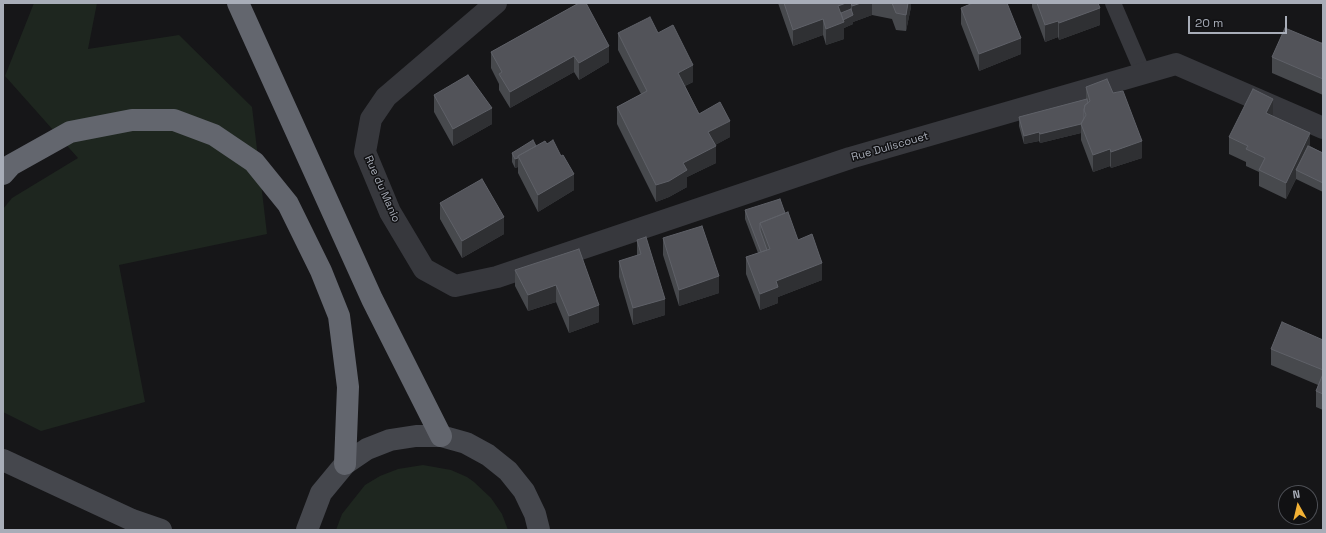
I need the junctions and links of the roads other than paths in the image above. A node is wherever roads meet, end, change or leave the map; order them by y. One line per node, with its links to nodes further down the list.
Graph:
1 (238, 3): 8 (highway)
2 (496, 3): 7 (street, Rue du Manio)
3 (1113, 3): 4 (lane)
4 (1143, 73): 5 (street, Rue Duliscouet); 7 (street, Rue Duliscouet)
5 (1323, 128)
6 (3, 174): 10 (highway)
7 (455, 286)
8 (441, 436): 10 (main road); 13 (main road)
9 (3, 460): 11 (main road)
10 (345, 464): 12 (main road)
11 (161, 530)
12 (307, 530)
13 (539, 530)

